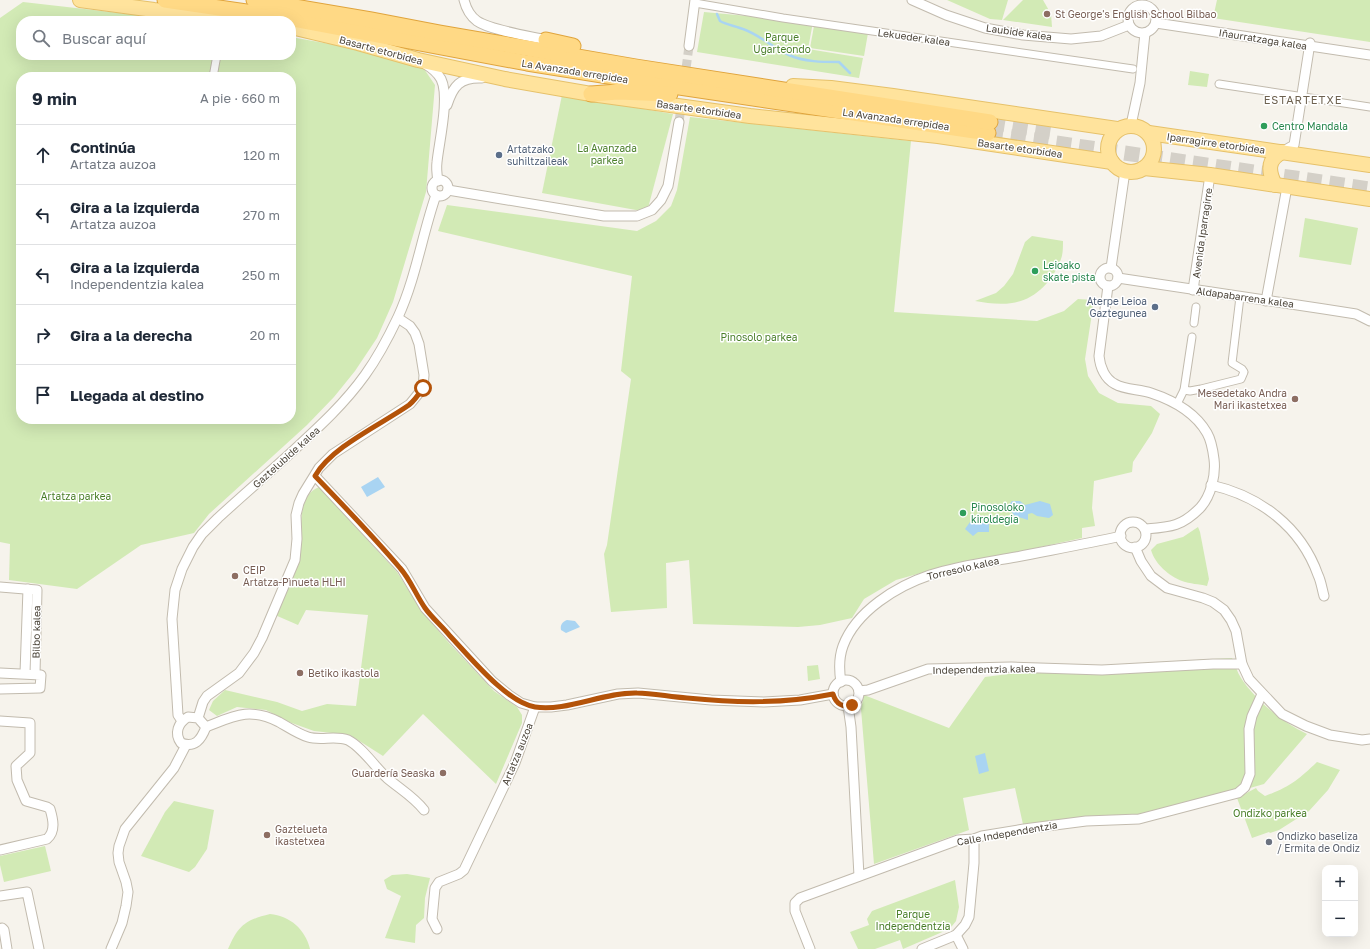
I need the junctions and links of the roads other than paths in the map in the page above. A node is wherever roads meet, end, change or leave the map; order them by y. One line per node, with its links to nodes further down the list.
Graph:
1 (80, 0): 8 (main road)
2 (165, 0): 9 (highway, La Avanzada errepidea)
3 (254, 0): 25 (highway, La Avanzada errepidea)
4 (464, 0): 16 (street)
5 (912, 0): 12 (street, Laubide kalea)
6 (695, 1): 18 (street); 23 (street, Lekueder kalea)
7 (1135, 3): 11 (street); 12 (street)
8 (209, 16)
9 (273, 16)
10 (296, 20): 19 (highway, La Avanzada errepidea)
11 (1156, 23): 15 (street); 17 (street, Iñaurratzaga kalea)
12 (1129, 25): 15 (street)
13 (296, 27): 19 (highway)
14 (296, 28): 22 (main road, Basarte etorbidea)
15 (1145, 33): 35 (street)
16 (546, 40): 25 (highway)
17 (1310, 45): 20 (street, Iñaurratzaga kalea); 30 (street)
18 (689, 46)
19 (443, 47): 31 (highway, La Avanzada errepidea)
20 (1370, 55)
21 (216, 60): 24 (street)
22 (418, 60): 26 (main road, Basarte etorbidea); 33 (street)
23 (1133, 69)
24 (214, 72)
25 (699, 76): 27 (highway, La Avanzada errepidea)
26 (505, 79): 29 (main road, Basarte etorbidea); 33 (street)
27 (739, 83): 31 (highway, La Avanzada errepidea); 36 (main road)
28 (1219, 84): 30 (street)
29 (591, 94): 31 (highway); 39 (main road, Basarte etorbidea)
30 (1301, 97): 32 (street); 38 (street)
31 (768, 100)
32 (1370, 107)
33 (444, 112): 44 (street)
34 (679, 122): 46 (street)
35 (1131, 125): 36 (main road); 37 (main road)
36 (1118, 130): 39 (main road)
37 (1149, 133): 38 (main road, Iparragirre etorbidea); 41 (main road)
38 (1293, 150): 40 (main road, Iparragirre etorbidea); 45 (main road)
39 (1112, 162): 42 (main road)
40 (1370, 165)
41 (1144, 168): 42 (main road); 43 (main road)
42 (1125, 172): 49 (street)
43 (1210, 175): 45 (main road); 52 (street, Avenida Iparragirre)
44 (438, 181): 46 (street); 47 (street)
45 (1287, 187): 48 (main road); 54 (street)
46 (448, 190): 47 (street)
47 (436, 195): 56 (street, Gaztelubide kalea)
48 (1370, 199)
49 (1111, 268): 50 (street); 51 (street)
50 (1118, 278): 51 (street); 52 (street, Aldapabarrena kalea)
51 (1108, 286): 61 (street)
52 (1194, 290): 53 (street, Aldapabarrena kalea)
53 (1240, 297): 54 (street, Aldapabarrena kalea); 60 (street)
54 (1266, 301): 57 (street, Aldapabarrena kalea)
55 (1196, 307): 58 (street)
56 (398, 318): 62 (street); 83 (street, Gaztelubide kalea)
57 (1370, 321)
58 (1194, 323)
59 (1192, 337): 60 (street)
60 (1184, 390): 61 (street)
61 (1177, 404): 63 (street)
62 (315, 476): 80 (street); 81 (street)
63 (1211, 485): 64 (street); 69 (street)
64 (1145, 529): 65 (street); 66 (street)
65 (1121, 536): 66 (street); 74 (street, Torresolo kalea)
66 (1135, 547): 70 (street)
67 (0, 587): 68 (street)
68 (33, 589): 72 (street, Bilbo kalea); 73 (street, Bilbo kalea)
69 (1324, 596)
70 (1242, 664): 76 (street, Independentzia kalea); 78 (street)
71 (0, 673): 72 (street)
72 (25, 673): 73 (street)
73 (35, 674): 75 (street, Bilbo kalea)
74 (841, 682): 76 (street); 77 (street)
75 (0, 689)
76 (859, 691): 79 (street)
77 (833, 694): 79 (street); 80 (street)
78 (1262, 694): 85 (street); 88 (street, Calle Independentzia)
79 (848, 706): 90 (street)
80 (535, 707): 93 (street, Artatza auzoa)
81 (198, 718): 83 (street); 84 (street)
82 (0, 721): 89 (street)
83 (182, 721): 86 (street)
84 (206, 727): 86 (street); 87 (street)
85 (1370, 739)
86 (186, 745): 97 (street)
87 (424, 810)
88 (974, 839): 90 (street, Calle Independentzia); 94 (street)
89 (0, 850)
90 (859, 876): 98 (street, Calle Independentzia)
91 (0, 896): 96 (street)
92 (0, 929): 95 (street)
93 (437, 929)
94 (956, 935): 99 (street); 100 (street)
95 (7, 949)
96 (39, 949)
97 (111, 949)
98 (810, 949)
99 (922, 949)
100 (963, 949)

